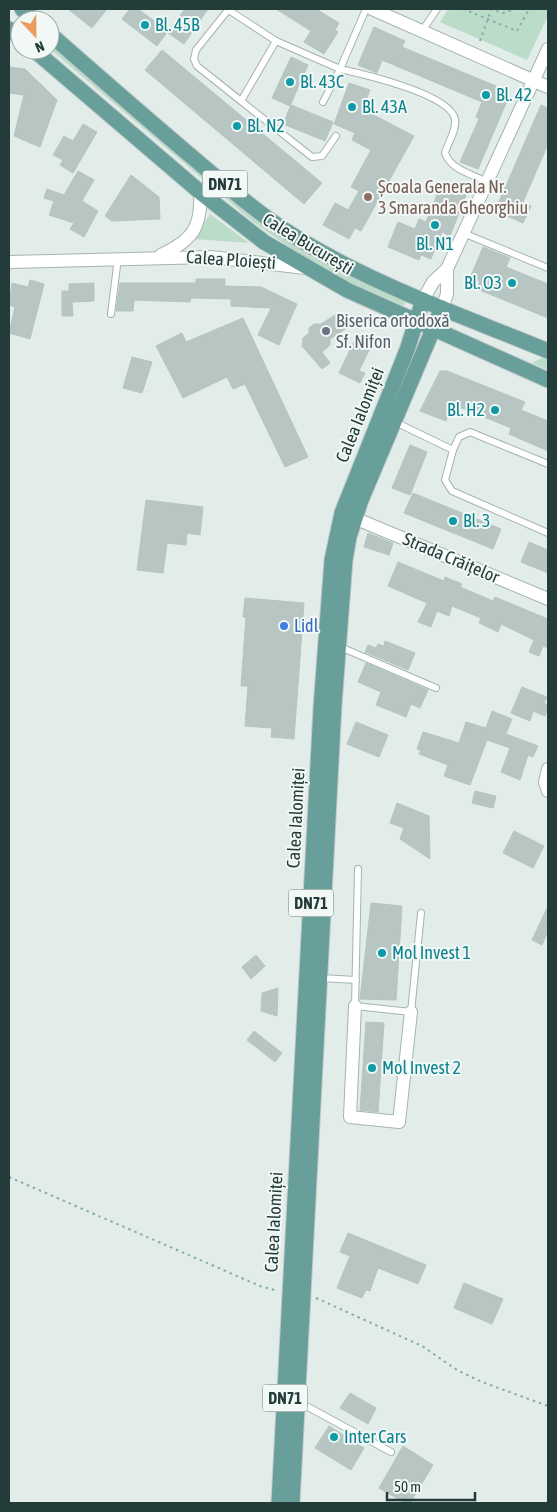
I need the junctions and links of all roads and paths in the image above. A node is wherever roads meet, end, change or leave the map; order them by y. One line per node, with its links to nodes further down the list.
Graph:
1 (228, 9): 11 (lane); 19 (lane)
2 (366, 9): 16 (lane)
3 (372, 9): 10 (street)
4 (437, 9): 10 (lane)
5 (463, 9): 9 (path)
6 (515, 9): 8 (path)
7 (529, 9): 9 (path)
8 (491, 10): 9 (path)
9 (488, 19): 12 (path)
10 (422, 31): 17 (street)
11 (276, 41): 16 (lane); 19 (lane)
12 (480, 41)
13 (60, 43): 31 (main road, Calea București / DN71)
14 (548, 49): 17 (street)
15 (46, 60): 23 (main road, Calea București / DN71)
16 (340, 69): 20 (lane); 22 (lane)
17 (534, 81): 18 (street); 22 (street)
18 (548, 87)
19 (241, 101): 21 (lane)
20 (323, 102)
21 (336, 136)
22 (486, 182): 24 (street)
23 (200, 192): 25 (street, Calea Ploiești); 28 (main road, Calea București / DN71)
24 (463, 234): 29 (lane); 30 (street)
25 (157, 257): 26 (street, Calea Ploiești); 28 (street, Calea Ploiești)
26 (118, 258): 27 (street, Calea Ploiești); 33 (lane)
27 (9, 262)
28 (306, 268): 34 (main road, Calea București / DN71)
29 (548, 268)
30 (447, 269): 31 (street); 32 (street)
31 (423, 300): 32 (main road, Calea București / DN71); 34 (main road, Calea Ialomiței)
32 (442, 308): 35 (main road, Calea Ialomiței / DN71); 36 (main road, Calea București)
33 (111, 314)
34 (416, 321): 35 (main road, Calea București); 41 (main road, Calea Ialomiței / DN71)
35 (433, 329): 37 (main road, Calea București); 38 (main road, Calea Ialomiței / DN71)
36 (548, 351)
37 (548, 380)
38 (393, 421): 39 (lane); 41 (main road, Calea Ialomiței / DN71)
39 (453, 450): 40 (lane); 42 (lane)
40 (548, 464)
41 (348, 515): 43 (street, Strada Crăițelor); 44 (main road, Calea Ialomiței / DN71); 55 (main road, Calea Ialomiței / DN71)
42 (548, 533)
43 (548, 599)
44 (338, 646): 45 (lane); 50 (main road, Calea Ialomiței / DN71)
45 (436, 688)
46 (548, 769): 47 (street)
47 (548, 792)
48 (358, 869): 51 (lane)
49 (421, 913): 53 (lane)
50 (319, 978): 51 (lane); 55 (main road, Calea Ialomiței / DN71)
51 (356, 980): 52 (lane)
52 (355, 1006): 53 (lane); 53 (street)
53 (410, 1012)
54 (9, 1177): 55 (path)
55 (296, 1295): 56 (main road, Calea Ialomiței / DN71); 57 (path); 59 (main road, Calea Ialomiței / DN71)
56 (297, 1401): 58 (lane); 60 (main road, Calea Ialomiței / DN71)
57 (548, 1406)
58 (391, 1452)
59 (279, 1503)
60 (292, 1503)

